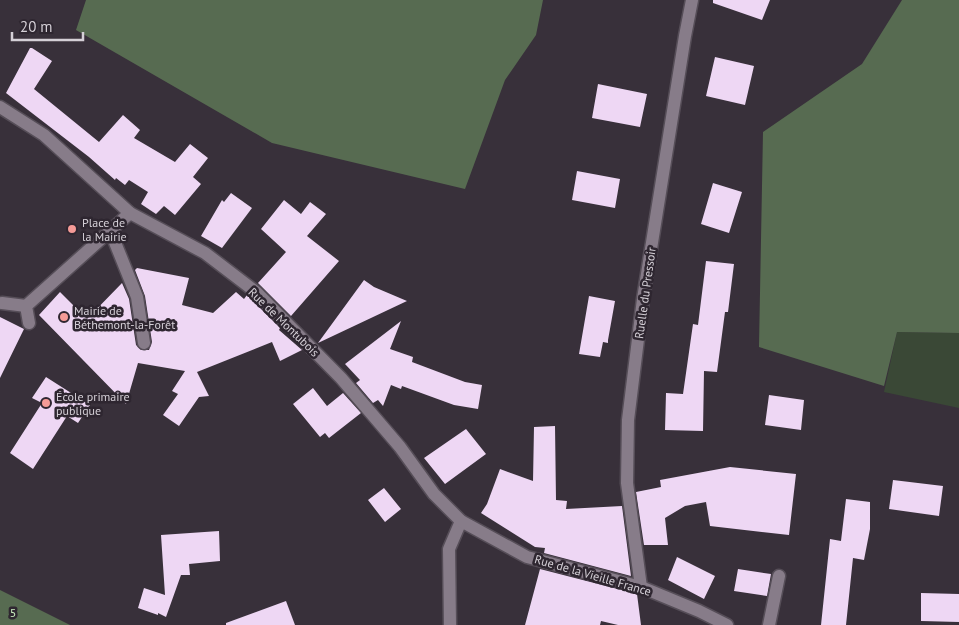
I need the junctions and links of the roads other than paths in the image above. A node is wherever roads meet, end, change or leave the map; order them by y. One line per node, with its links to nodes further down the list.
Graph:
1 (692, 0): 11 (street, Ruelle du Pressoir)
2 (0, 108): 3 (street, Rue de Montubois)
3 (130, 213): 4 (street); 9 (street, Rue de Montubois)
4 (110, 230): 6 (street); 8 (street)
5 (2, 303): 6 (street)
6 (26, 306): 7 (street)
7 (28, 323)
8 (144, 343)
9 (461, 521): 11 (street, Rue de la Vieille France); 12 (street)
10 (780, 576): 14 (street)
11 (641, 588): 13 (street, Rue de la Vieille France)
12 (450, 625)
13 (727, 625)
14 (769, 625)

